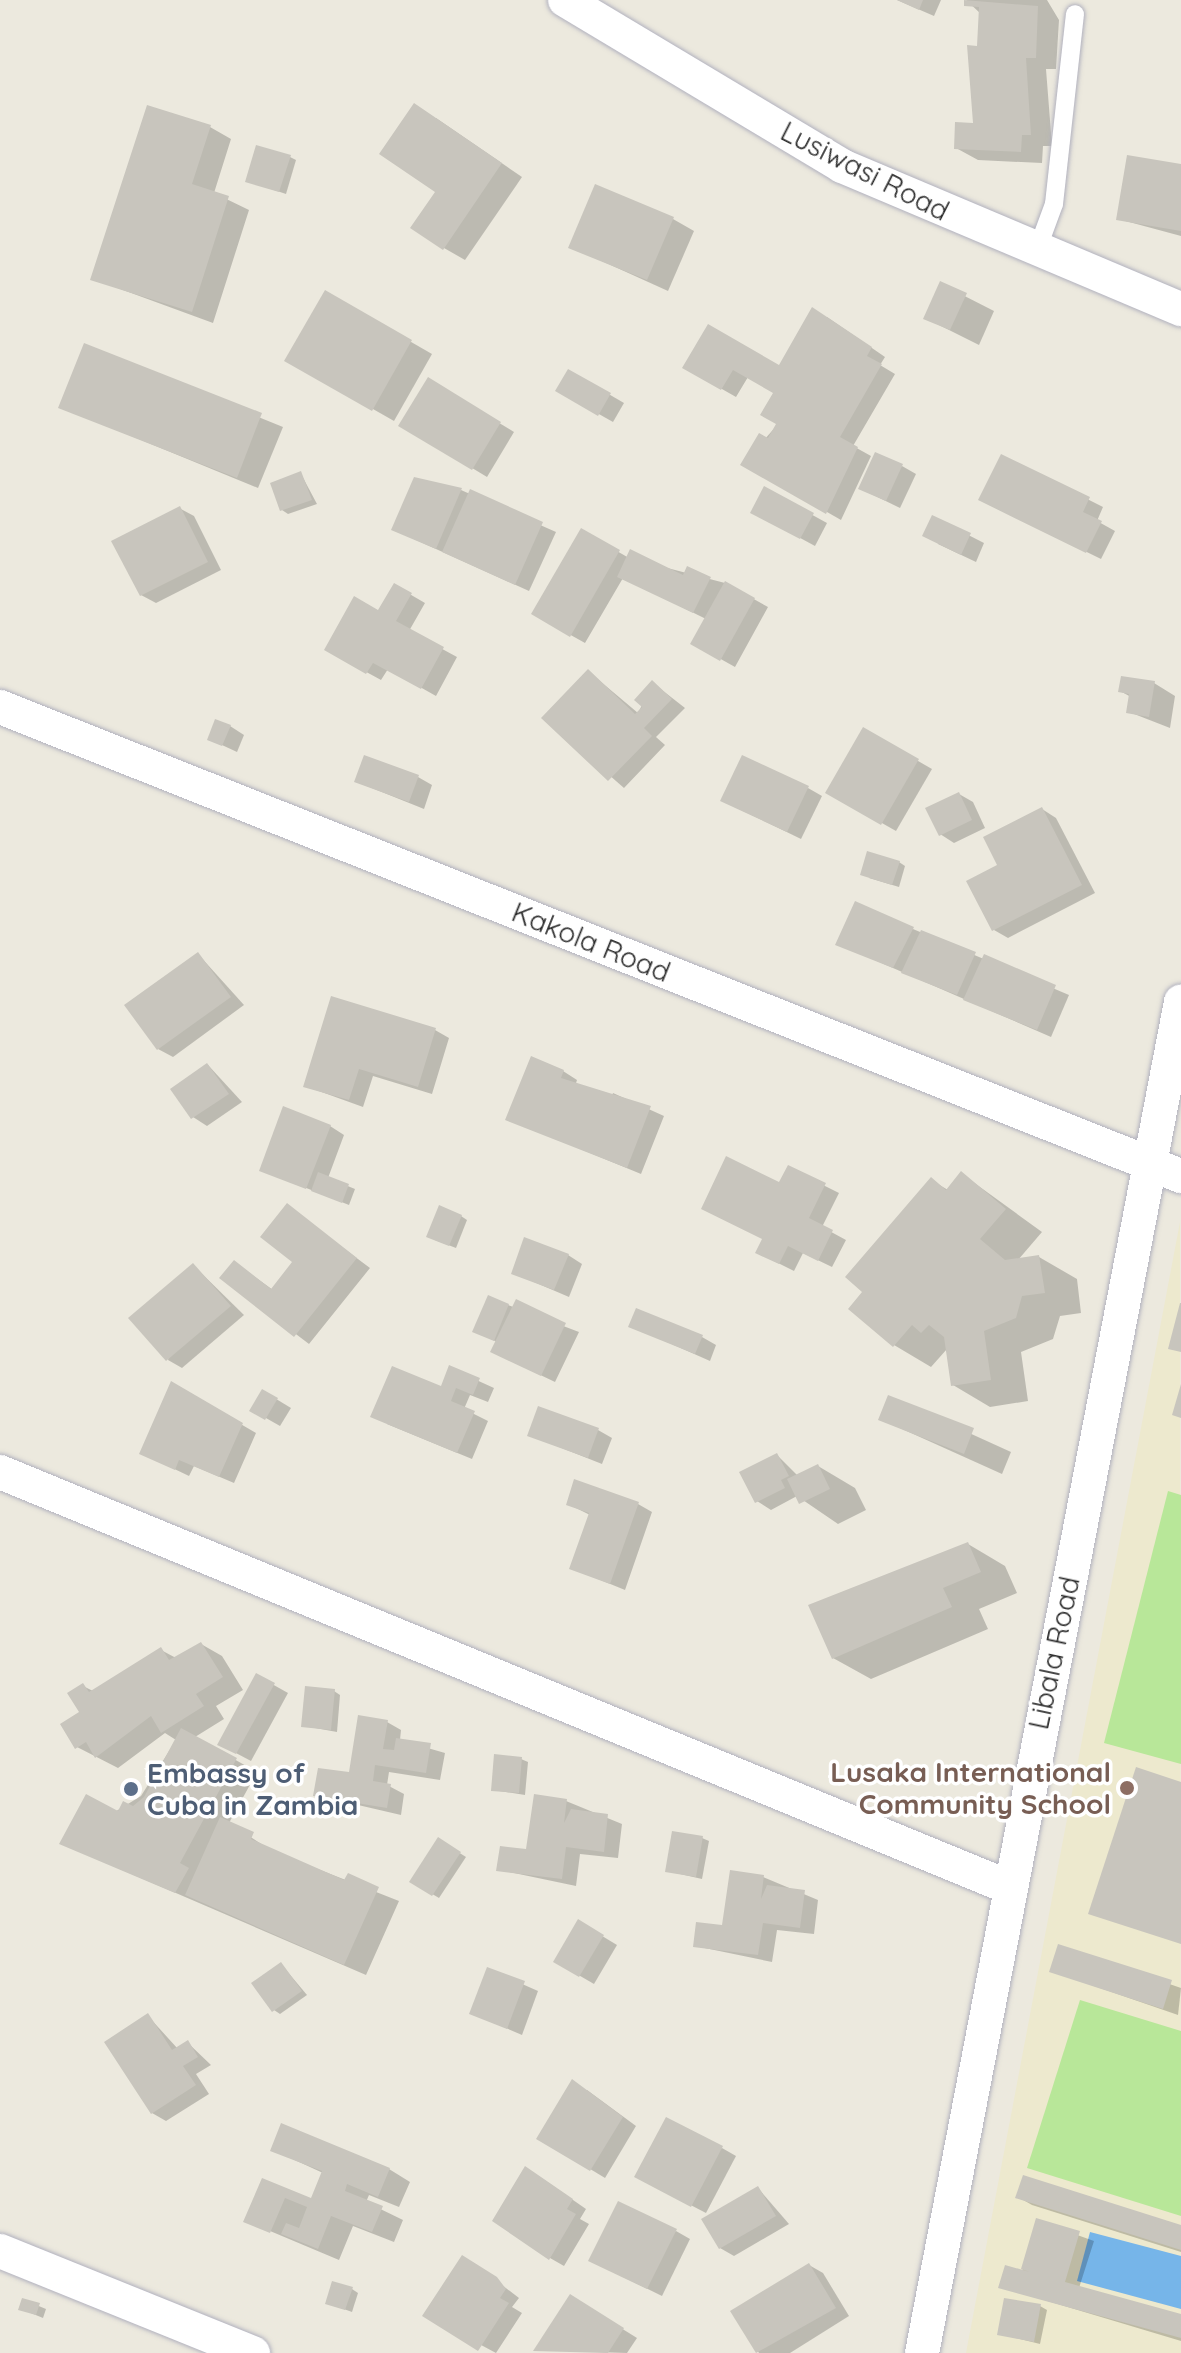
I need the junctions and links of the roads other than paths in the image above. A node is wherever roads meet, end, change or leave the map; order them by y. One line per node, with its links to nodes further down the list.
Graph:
1 (565, 0): 3 (street, Lusiwasi Road)
2 (1075, 14): 3 (lane)
3 (1036, 253): 4 (street, Lusiwasi Road)
4 (1181, 309)
5 (0, 707): 7 (street, Kakola Road)
6 (1181, 1002): 7 (street, Libala Road)
7 (1167, 1170): 9 (street, Libala Road)
8 (0, 1472): 9 (street)
9 (1006, 1886): 12 (street, Libala Road)
10 (0, 2251): 11 (street)
11 (253, 2353)
12 (922, 2353)

